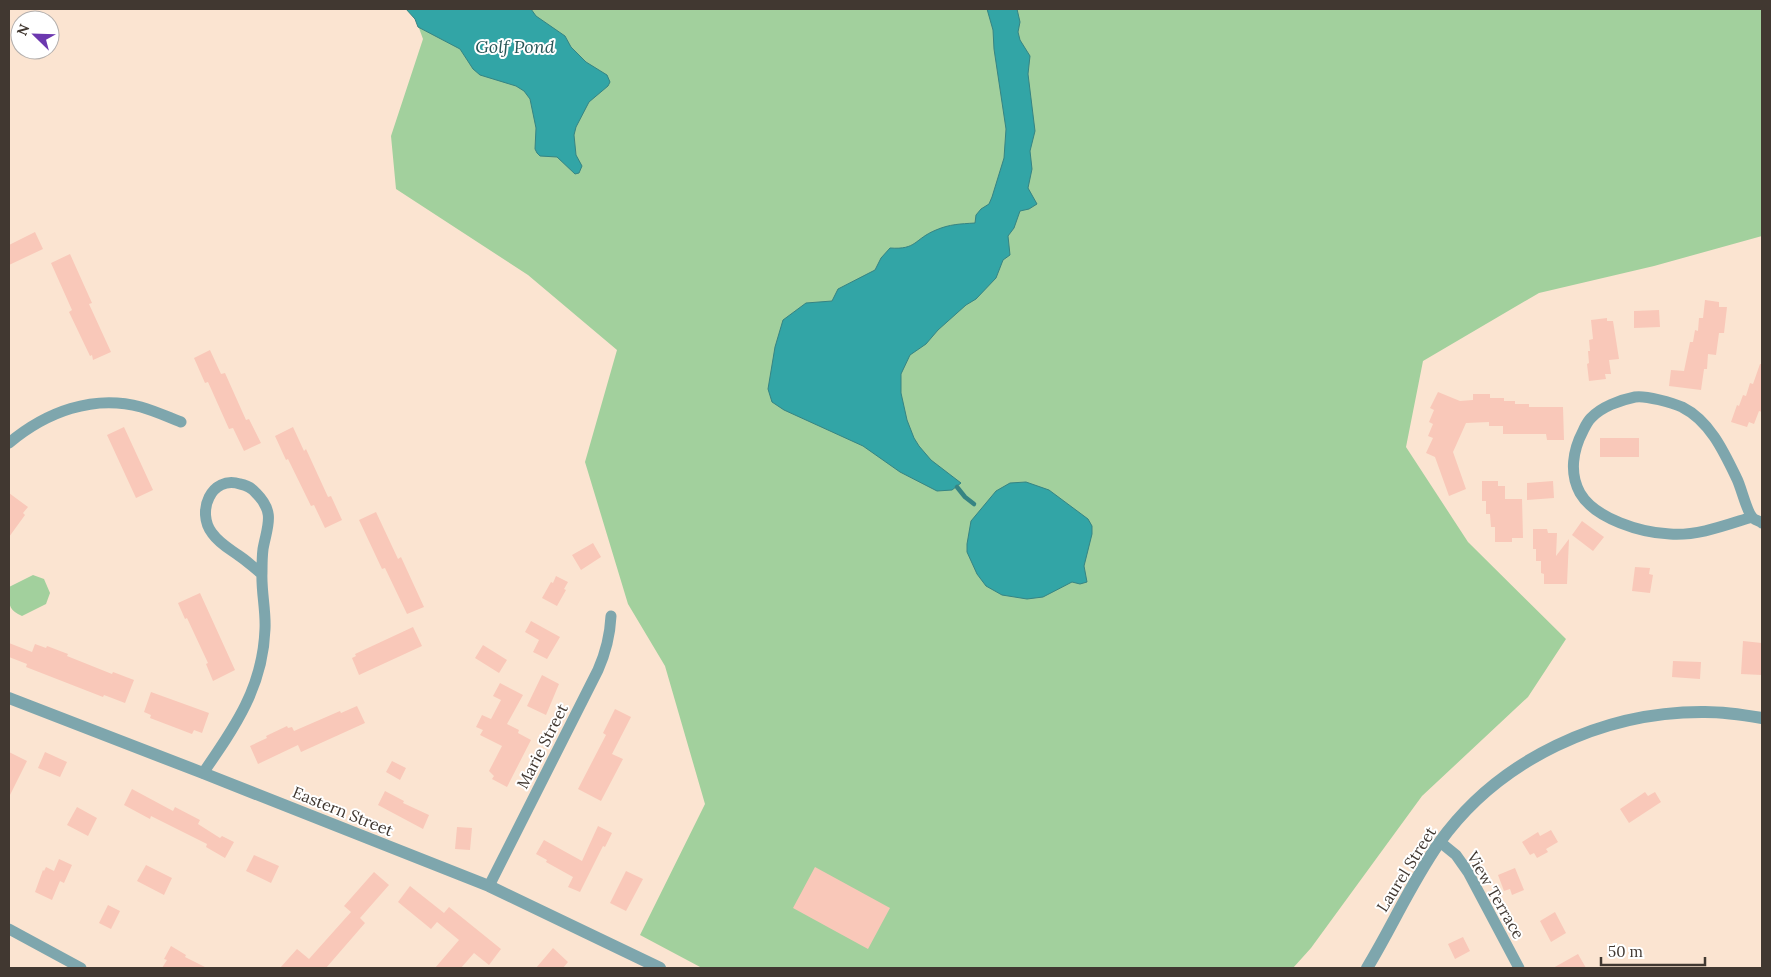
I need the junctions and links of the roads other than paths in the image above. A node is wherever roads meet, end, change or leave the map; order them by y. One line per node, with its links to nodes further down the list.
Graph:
1 (181, 422): 2 (street)
2 (9, 443)
3 (1757, 520): 3 (street)
4 (262, 574): 4 (street); 8 (street)
5 (611, 616): 10 (street, Marie Street)
6 (9, 698): 8 (street, Eastern Street)
7 (1762, 718): 9 (street, Laurel Street)
8 (203, 773): 10 (street, Eastern Street)
9 (1440, 842): 14 (street, Laurel Street); 15 (street, View Terrace)
10 (489, 886): 13 (street, Eastern Street)
11 (9, 929): 12 (street)
12 (81, 968)
13 (660, 968)
14 (1367, 968)
15 (1519, 968)

